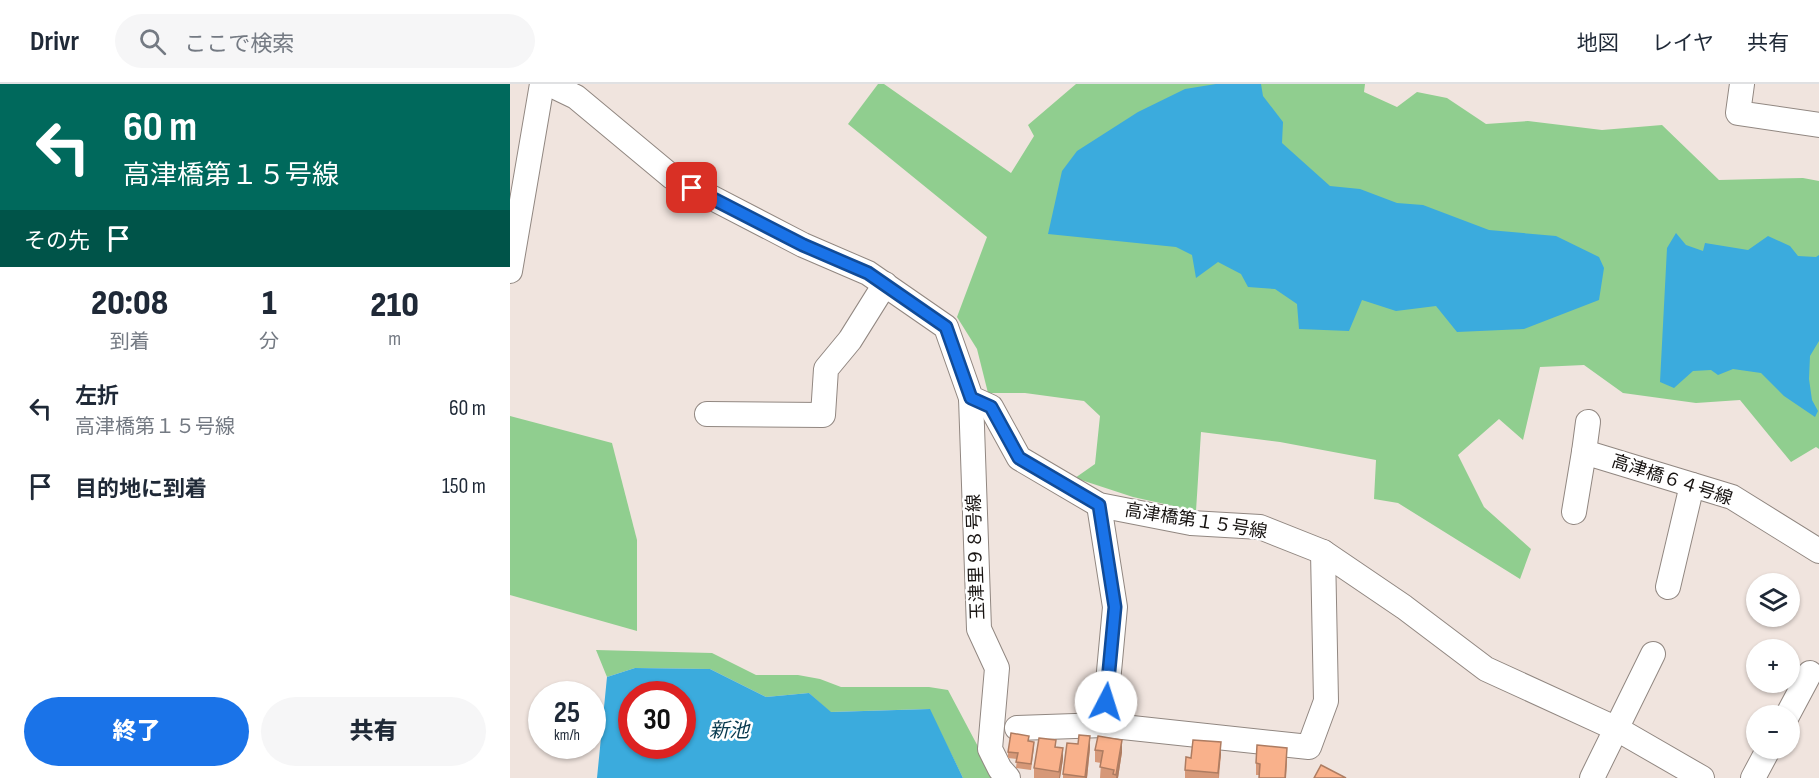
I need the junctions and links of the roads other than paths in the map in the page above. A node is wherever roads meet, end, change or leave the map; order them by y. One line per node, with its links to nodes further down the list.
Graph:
1 (542, 84): 5 (street)
2 (549, 84): 6 (street)
3 (1742, 84): 4 (street)
4 (1819, 125)
5 (510, 272)
6 (885, 284): 7 (street); 8 (street)
7 (971, 398): 12 (street, 高津橋第１５号線); 24 (street, 玉津里９８号線)
8 (707, 414)
9 (1588, 422): 10 (street)
10 (1584, 452): 11 (street, 高津橋６４号線); 13 (street)
11 (1692, 485): 14 (street, 高津橋６４号線); 16 (street)
12 (1099, 505): 15 (street, 高津橋第１５号線); 20 (street)
13 (1574, 512)
14 (1819, 551)
15 (1323, 552): 20 (street); 22 (street, 高津橋第１５号線)
16 (1668, 586)
17 (1653, 654): 22 (street)
18 (1810, 673): 19 (street)
19 (1793, 705)
20 (1104, 726): 21 (street)
21 (1017, 728)
22 (1617, 729): 25 (street); 26 (street, 高津橋第１５号線)
23 (1763, 759): 27 (street)
24 (1008, 778)
25 (1592, 778)
26 (1702, 778)
27 (1753, 778)

